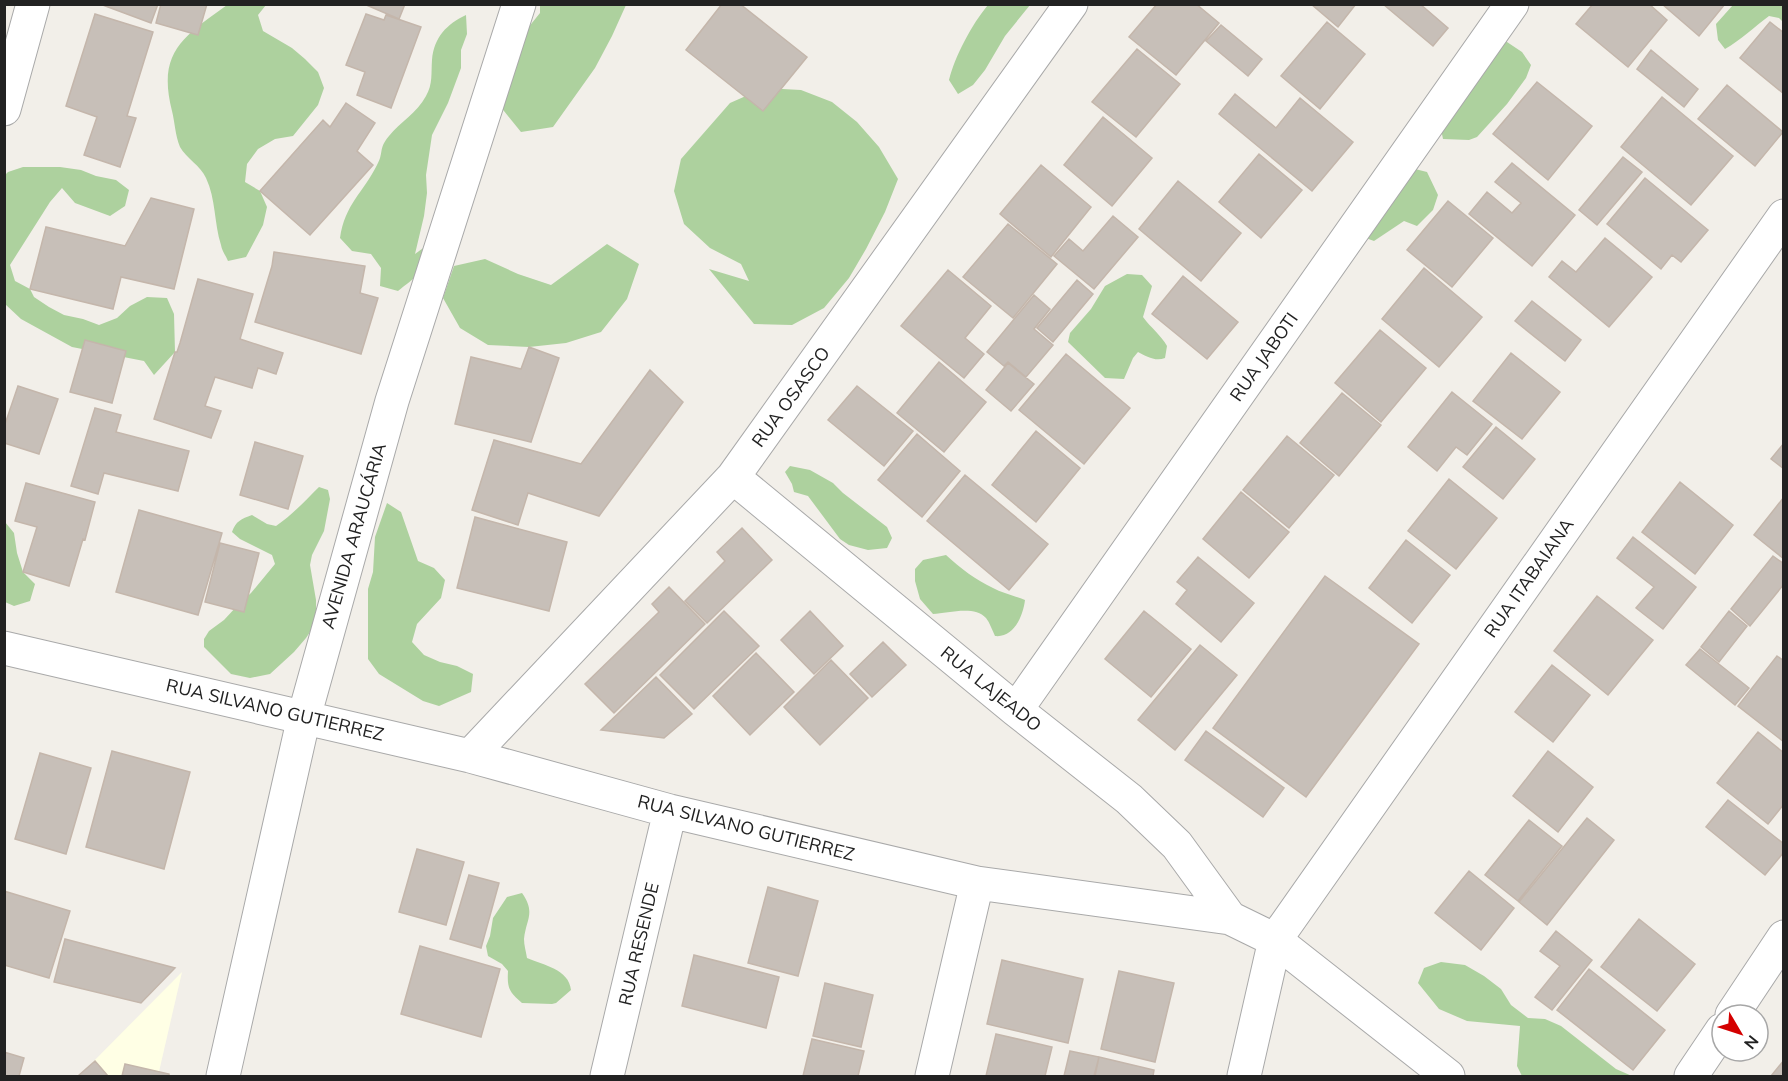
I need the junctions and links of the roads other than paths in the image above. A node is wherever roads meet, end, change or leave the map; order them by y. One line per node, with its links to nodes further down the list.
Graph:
1 (33, 4): 5 (street)
2 (519, 4): 10 (street, AVENIDA ARAUCÁRIA)
3 (1071, 4): 7 (street, RUA OSASCO)
4 (1512, 4): 9 (street, RUA JABOTI)
5 (4, 109)
6 (1784, 216): 16 (street, RUA ITABAIANA)
7 (733, 477): 9 (street, RUA LAJEADO); 11 (street, RUA OSASCO)
8 (4, 648): 10 (street, RUA SILVANO GUTIERREZ)
9 (1016, 710): 14 (street, RUA LAJEADO)
10 (304, 717): 11 (street, RUA SILVANO GUTIERREZ); 19 (street, AVENIDA ARAUCÁRIA)
11 (470, 756): 12 (street, RUA SILVANO GUTIERREZ)
12 (670, 811): 13 (street, RUA SILVANO GUTIERREZ); 20 (street, RUA RESENDE)
13 (978, 883): 14 (street, RUA SILVANO GUTIERREZ); 21 (street)
14 (1230, 918): 16 (street, RUA SILVANO GUTIERREZ)
15 (1784, 937): 17 (street)
16 (1275, 940): 22 (street); 23 (street, RUA SILVANO GUTIERREZ)
17 (1740, 1003)
18 (1710, 1048): 24 (street)
19 (223, 1077)
20 (608, 1077)
21 (932, 1077)
22 (1244, 1077)
23 (1448, 1077)
24 (1691, 1077)

